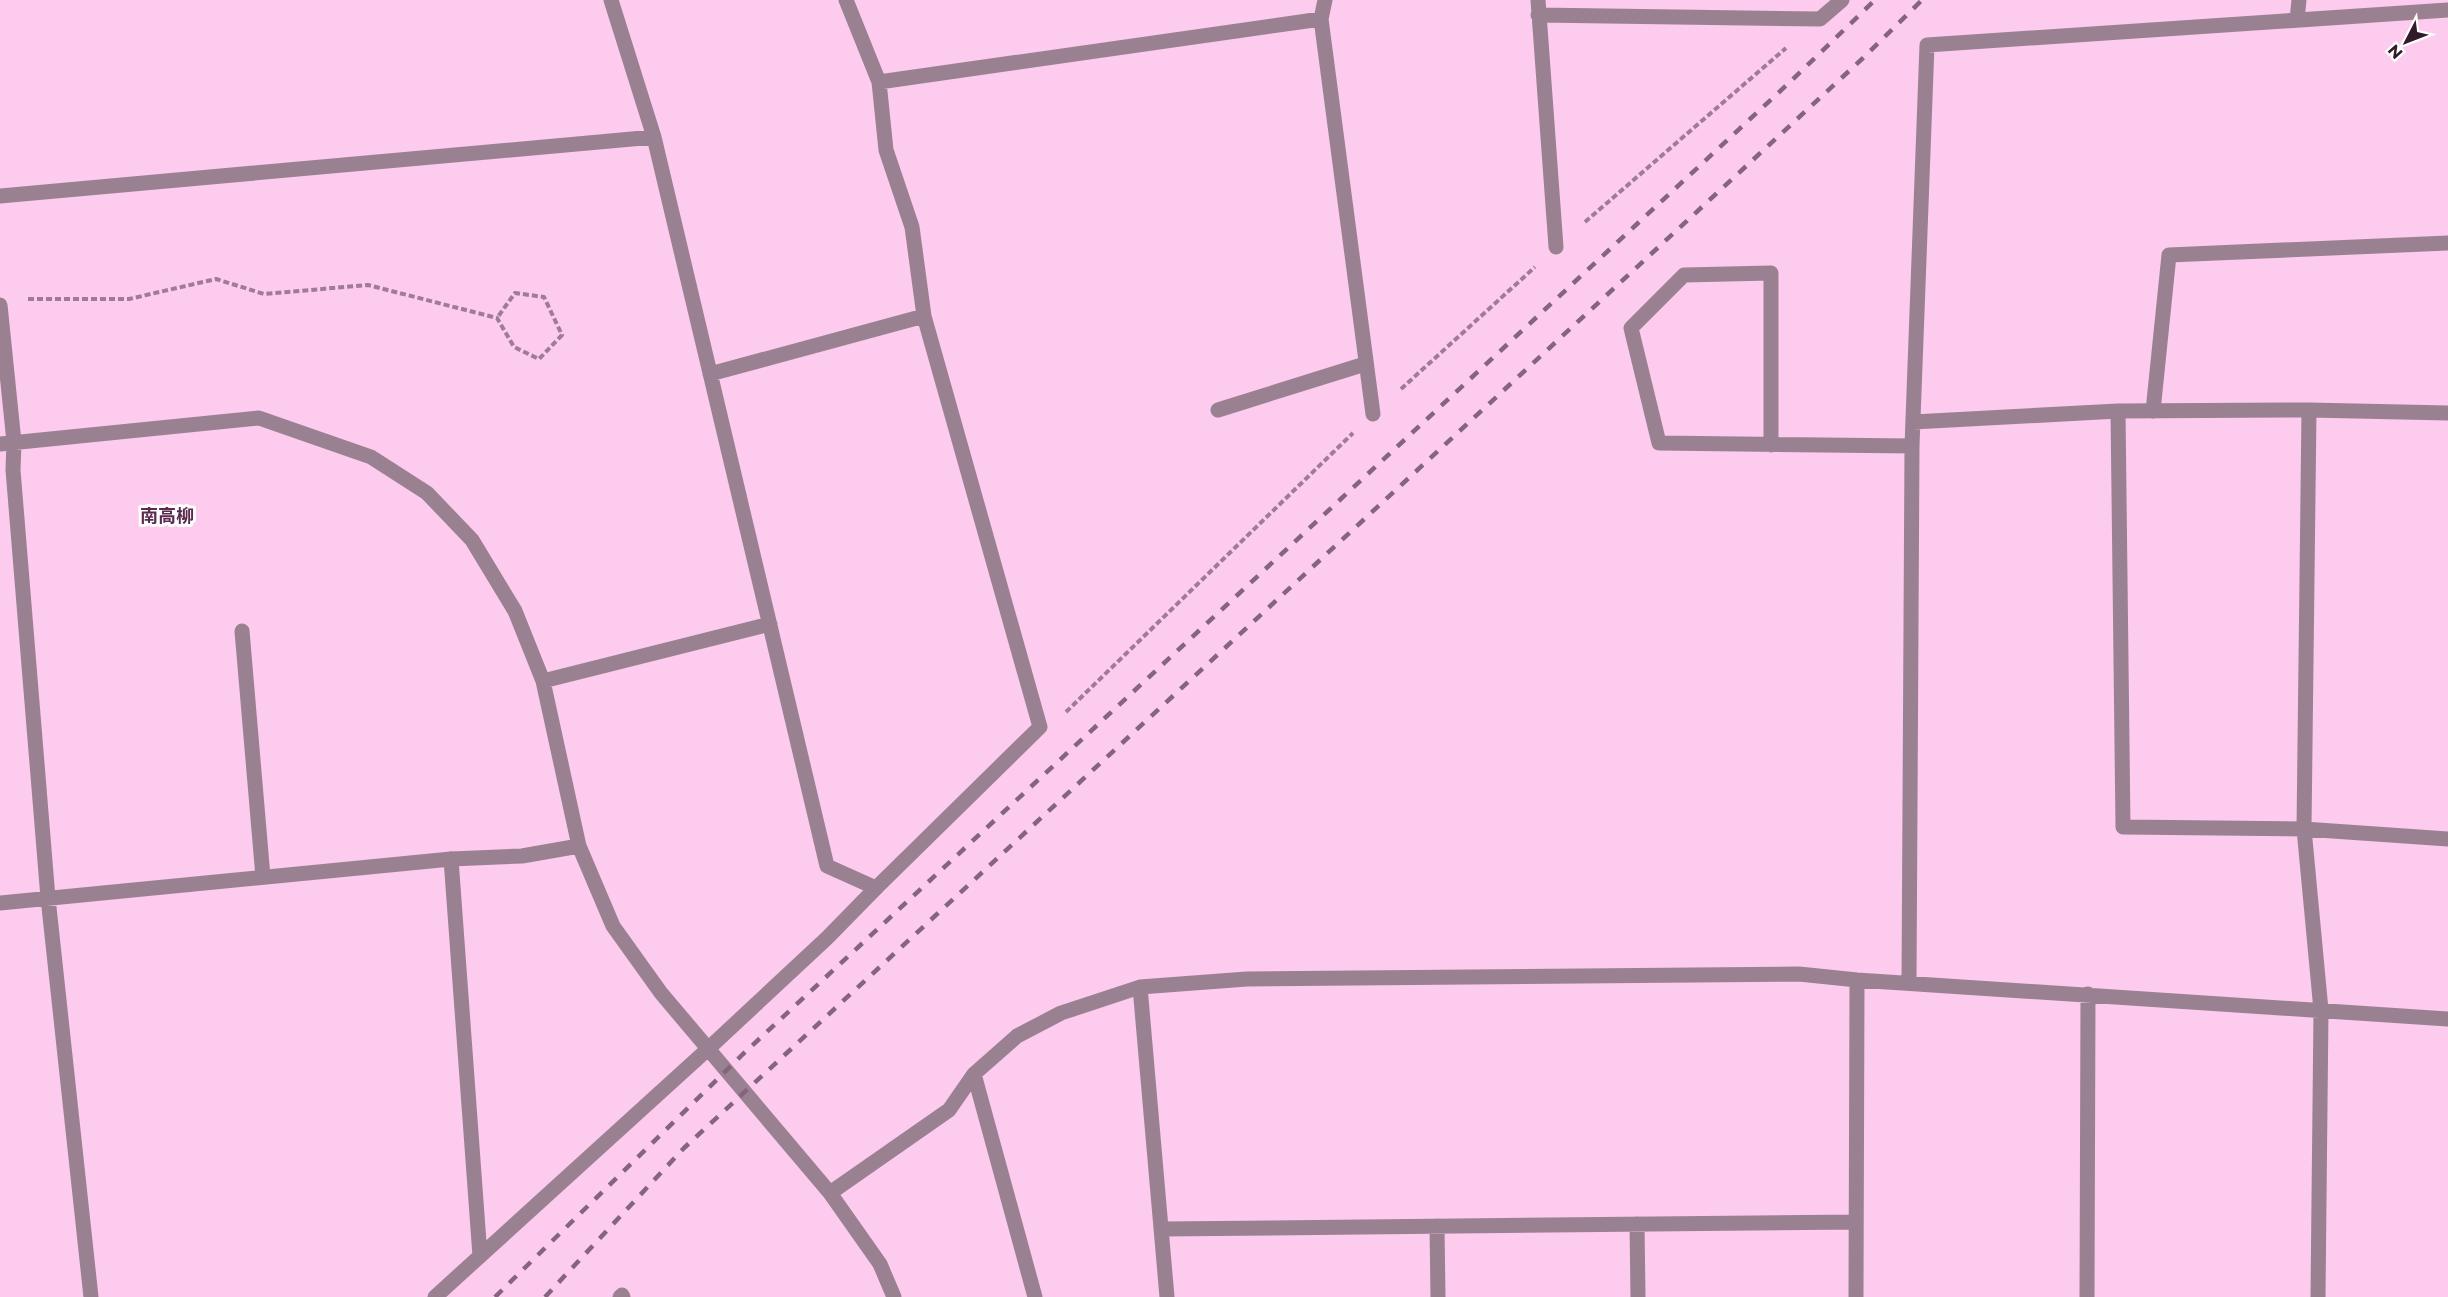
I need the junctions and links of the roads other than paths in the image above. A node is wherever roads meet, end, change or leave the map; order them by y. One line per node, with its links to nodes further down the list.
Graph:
1 (611, 0): 11 (street)
2 (846, 0): 10 (street)
3 (1325, 0): 8 (street)
4 (1842, 0): 6 (street)
5 (2299, 0): 9 (street)
6 (1538, 8): 14 (street)
7 (2448, 10): 9 (street)
8 (1321, 19): 10 (street); 17 (street)
9 (2297, 20): 25 (street)
10 (879, 82): 16 (street)
11 (654, 137): 12 (street); 18 (street)
12 (0, 196)
13 (2448, 243): 22 (street)
14 (1556, 247)
15 (0, 305): 26 (street)
16 (924, 316): 18 (street); 37 (street)
17 (1365, 364): 19 (street); 24 (street)
18 (710, 374): 29 (street)
19 (1218, 410)
20 (2308, 410): 22 (street); 23 (street); 32 (street)
21 (2118, 411): 22 (street); 25 (street); 32 (street)
22 (2152, 411)
23 (2448, 413)
24 (1373, 414)
25 (1913, 422): 28 (street)
26 (7, 443): 31 (street); 38 (street)
27 (1771, 445): 27 (street); 28 (street)
28 (1912, 446): 41 (street)
29 (770, 624): 31 (street); 37 (street)
30 (242, 631): 36 (street)
31 (543, 681): 34 (street)
32 (2304, 829): 33 (street); 44 (street)
33 (2448, 839)
34 (579, 846): 35 (street); 46 (street)
35 (451, 859): 36 (street); 53 (street)
36 (263, 877): 38 (street)
37 (876, 888): 46 (street)
38 (48, 898): 39 (street); 54 (street)
39 (0, 903)
40 (1857, 980): 41 (street); 42 (street); 49 (street)
41 (1909, 982): 43 (street)
42 (1140, 987): 47 (street); 52 (street)
43 (2088, 994): 44 (street); 62 (street)
44 (2321, 1010): 45 (street); 63 (street)
45 (2448, 1019)
46 (709, 1048): 48 (street); 53 (street)
47 (974, 1074): 48 (street); 57 (street)
48 (830, 1193): 56 (street)
49 (1856, 1222): 50 (street); 61 (street)
50 (1637, 1224): 51 (street); 60 (street)
51 (1437, 1226): 52 (street); 59 (street)
52 (1162, 1229): 58 (street)
53 (480, 1256): 55 (street)
54 (91, 1297)
55 (435, 1297)
56 (894, 1297)
57 (1035, 1297)
58 (1167, 1297)
59 (1438, 1297)
60 (1638, 1297)
61 (1856, 1297)
62 (2087, 1297)
63 (2318, 1297)

